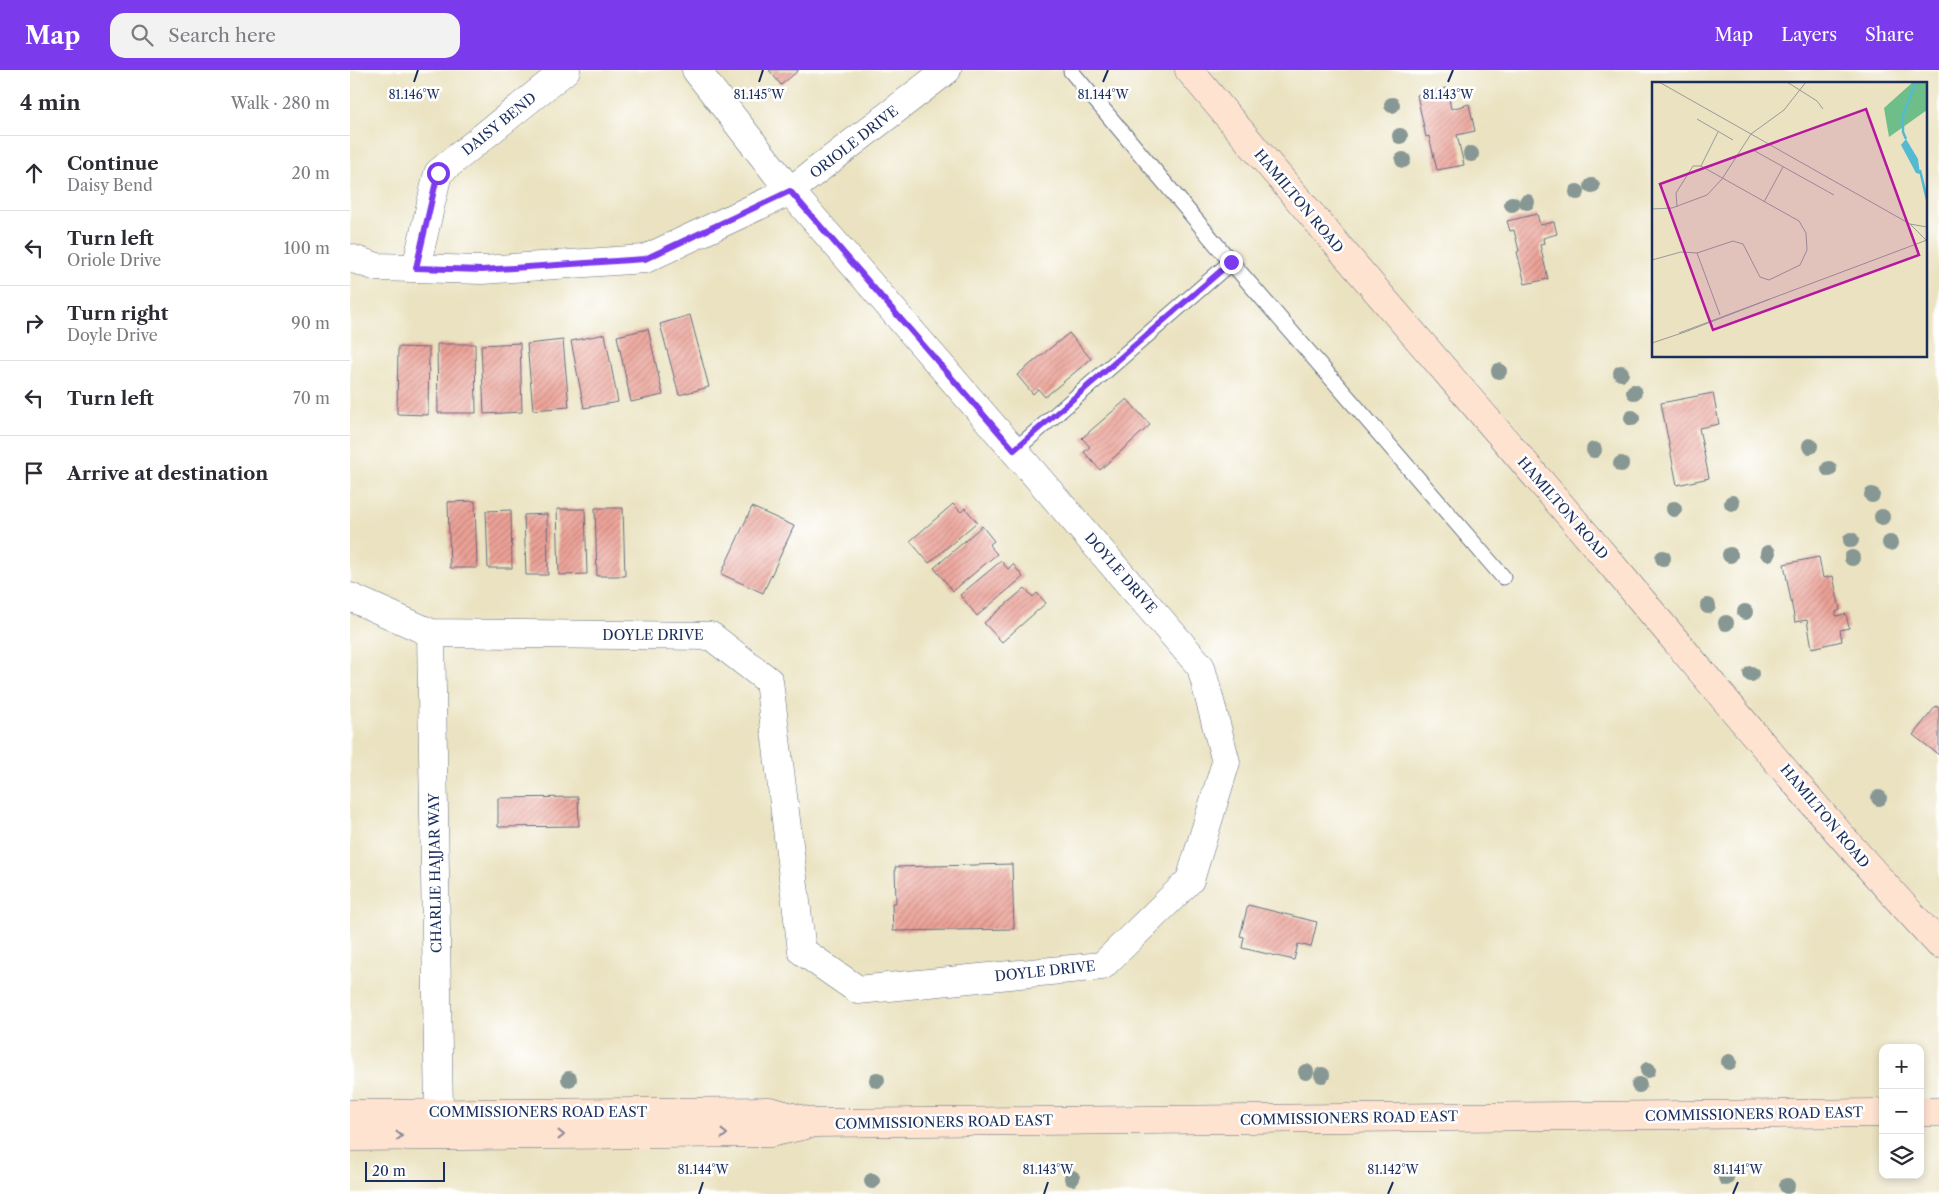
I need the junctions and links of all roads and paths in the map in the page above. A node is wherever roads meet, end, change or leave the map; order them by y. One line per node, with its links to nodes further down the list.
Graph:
1 (566, 70): 9 (street, DAISY BEND)
2 (696, 70): 6 (street)
3 (947, 70): 6 (street, ORIOLE DRIVE)
4 (1188, 70): 14 (main road, HAMILTON ROAD)
5 (1071, 71): 8 (lane)
6 (790, 191): 9 (street, ORIOLE DRIVE); 10 (street, DOYLE DRIVE)
7 (350, 258): 9 (street, ORIOLE DRIVE)
8 (1231, 262): 10 (lane); 11 (lane)
9 (416, 268)
10 (1014, 450): 13 (street, DOYLE DRIVE)
11 (1503, 577)
12 (350, 596): 13 (street, DOYLE DRIVE)
13 (431, 633): 17 (street, CHARLIE HAJJAR WAY)
14 (1939, 944)
15 (1924, 1112): 16 (main road)
16 (1939, 1112)
17 (439, 1113): 19 (main road, COMMISSIONERS ROAD EAST); 20 (main road, COMMISSIONERS ROAD EAST)
18 (1879, 1113): 20 (main road, COMMISSIONERS ROAD EAST)
19 (350, 1114)
20 (815, 1123): 21 (main road, COMMISSIONERS ROAD EAST, one-way to 20)
21 (350, 1137)

